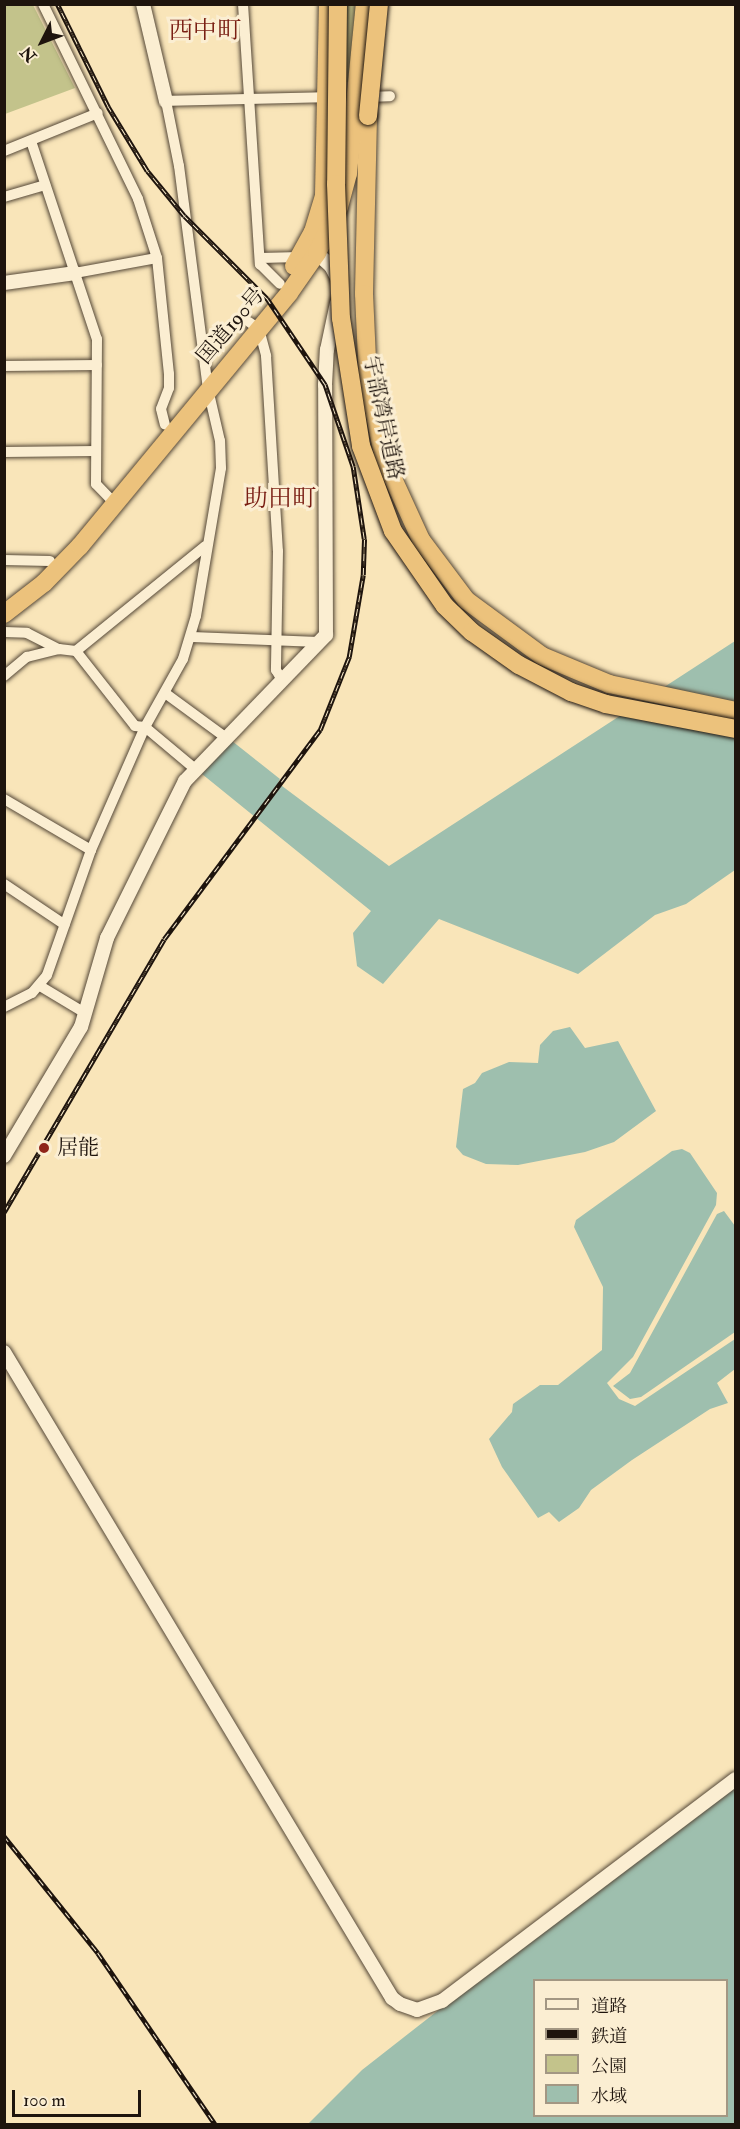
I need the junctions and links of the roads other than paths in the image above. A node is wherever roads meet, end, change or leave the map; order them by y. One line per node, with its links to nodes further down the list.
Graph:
1 (44, 4): 13 (street)
2 (143, 4): 12 (street)
3 (243, 4): 11 (street)
4 (328, 4): 9 (highway, 国道190号)
5 (338, 4): 48 (highway, 宇部湾岸道路, bridge)
6 (365, 4): 10 (highway, 国道190号)
7 (379, 4): 46 (highway, 宇部湾岸道路, bridge)
8 (390, 96): 10 (street)
9 (324, 97): 10 (street); 11 (street); 18 (highway, 国道190号)
10 (354, 97): 18 (highway, 国道190号)
11 (248, 99): 12 (street); 20 (street)
12 (166, 101): 27 (street)
13 (98, 113): 14 (street); 19 (street)
14 (31, 141): 15 (street); 16 (street)
15 (4, 152)
16 (45, 185): 17 (street); 21 (street)
17 (4, 196)
18 (308, 252): 20 (street); 23 (highway, 国道190号); 24 (highway, 国道190号); 40 (street)
19 (157, 258): 21 (street); 28 (street)
20 (260, 258): 23 (street)
21 (75, 273): 22 (street); 25 (street)
22 (4, 283)
23 (280, 285): 24 (highway, 国道190号)
24 (254, 325): 27 (highway, 国道190号); 39 (street)
25 (97, 365): 26 (street); 29 (street)
26 (4, 366)
27 (207, 381): 28 (highway, 国道190号); 31 (highway, 国道190号); 32 (street)
28 (165, 425): 31 (highway, 国道190号)
29 (96, 451): 30 (street); 31 (street)
30 (4, 452)
31 (110, 500): 34 (highway, 国道190号); 35 (highway, 国道190号)
32 (205, 546): 38 (street); 42 (street)
33 (4, 560): 34 (street)
34 (50, 561): 35 (highway, 国道190号)
35 (6, 608): 37 (street)
36 (4, 632): 37 (street)
37 (20, 633): 41 (street)
38 (191, 637): 39 (street); 45 (street)
39 (276, 642): 40 (street); 44 (street)
40 (320, 642): 44 (street)
41 (59, 649): 42 (street); 43 (street)
42 (76, 651): 47 (street)
43 (4, 676)
44 (282, 680): 49 (street)
45 (165, 693): 47 (street); 49 (street)
46 (735, 711)
47 (145, 728): 50 (street); 52 (street)
48 (735, 729)
49 (225, 737): 50 (street)
50 (194, 768): 57 (street)
51 (4, 799): 52 (street)
52 (90, 850): 54 (street)
53 (4, 884): 54 (street)
54 (64, 926): 55 (street)
55 (40, 986): 56 (street); 57 (street)
56 (4, 1007)
57 (85, 1013): 58 (street)
58 (4, 1156)
59 (4, 1352): 60 (street)
60 (735, 1779)

